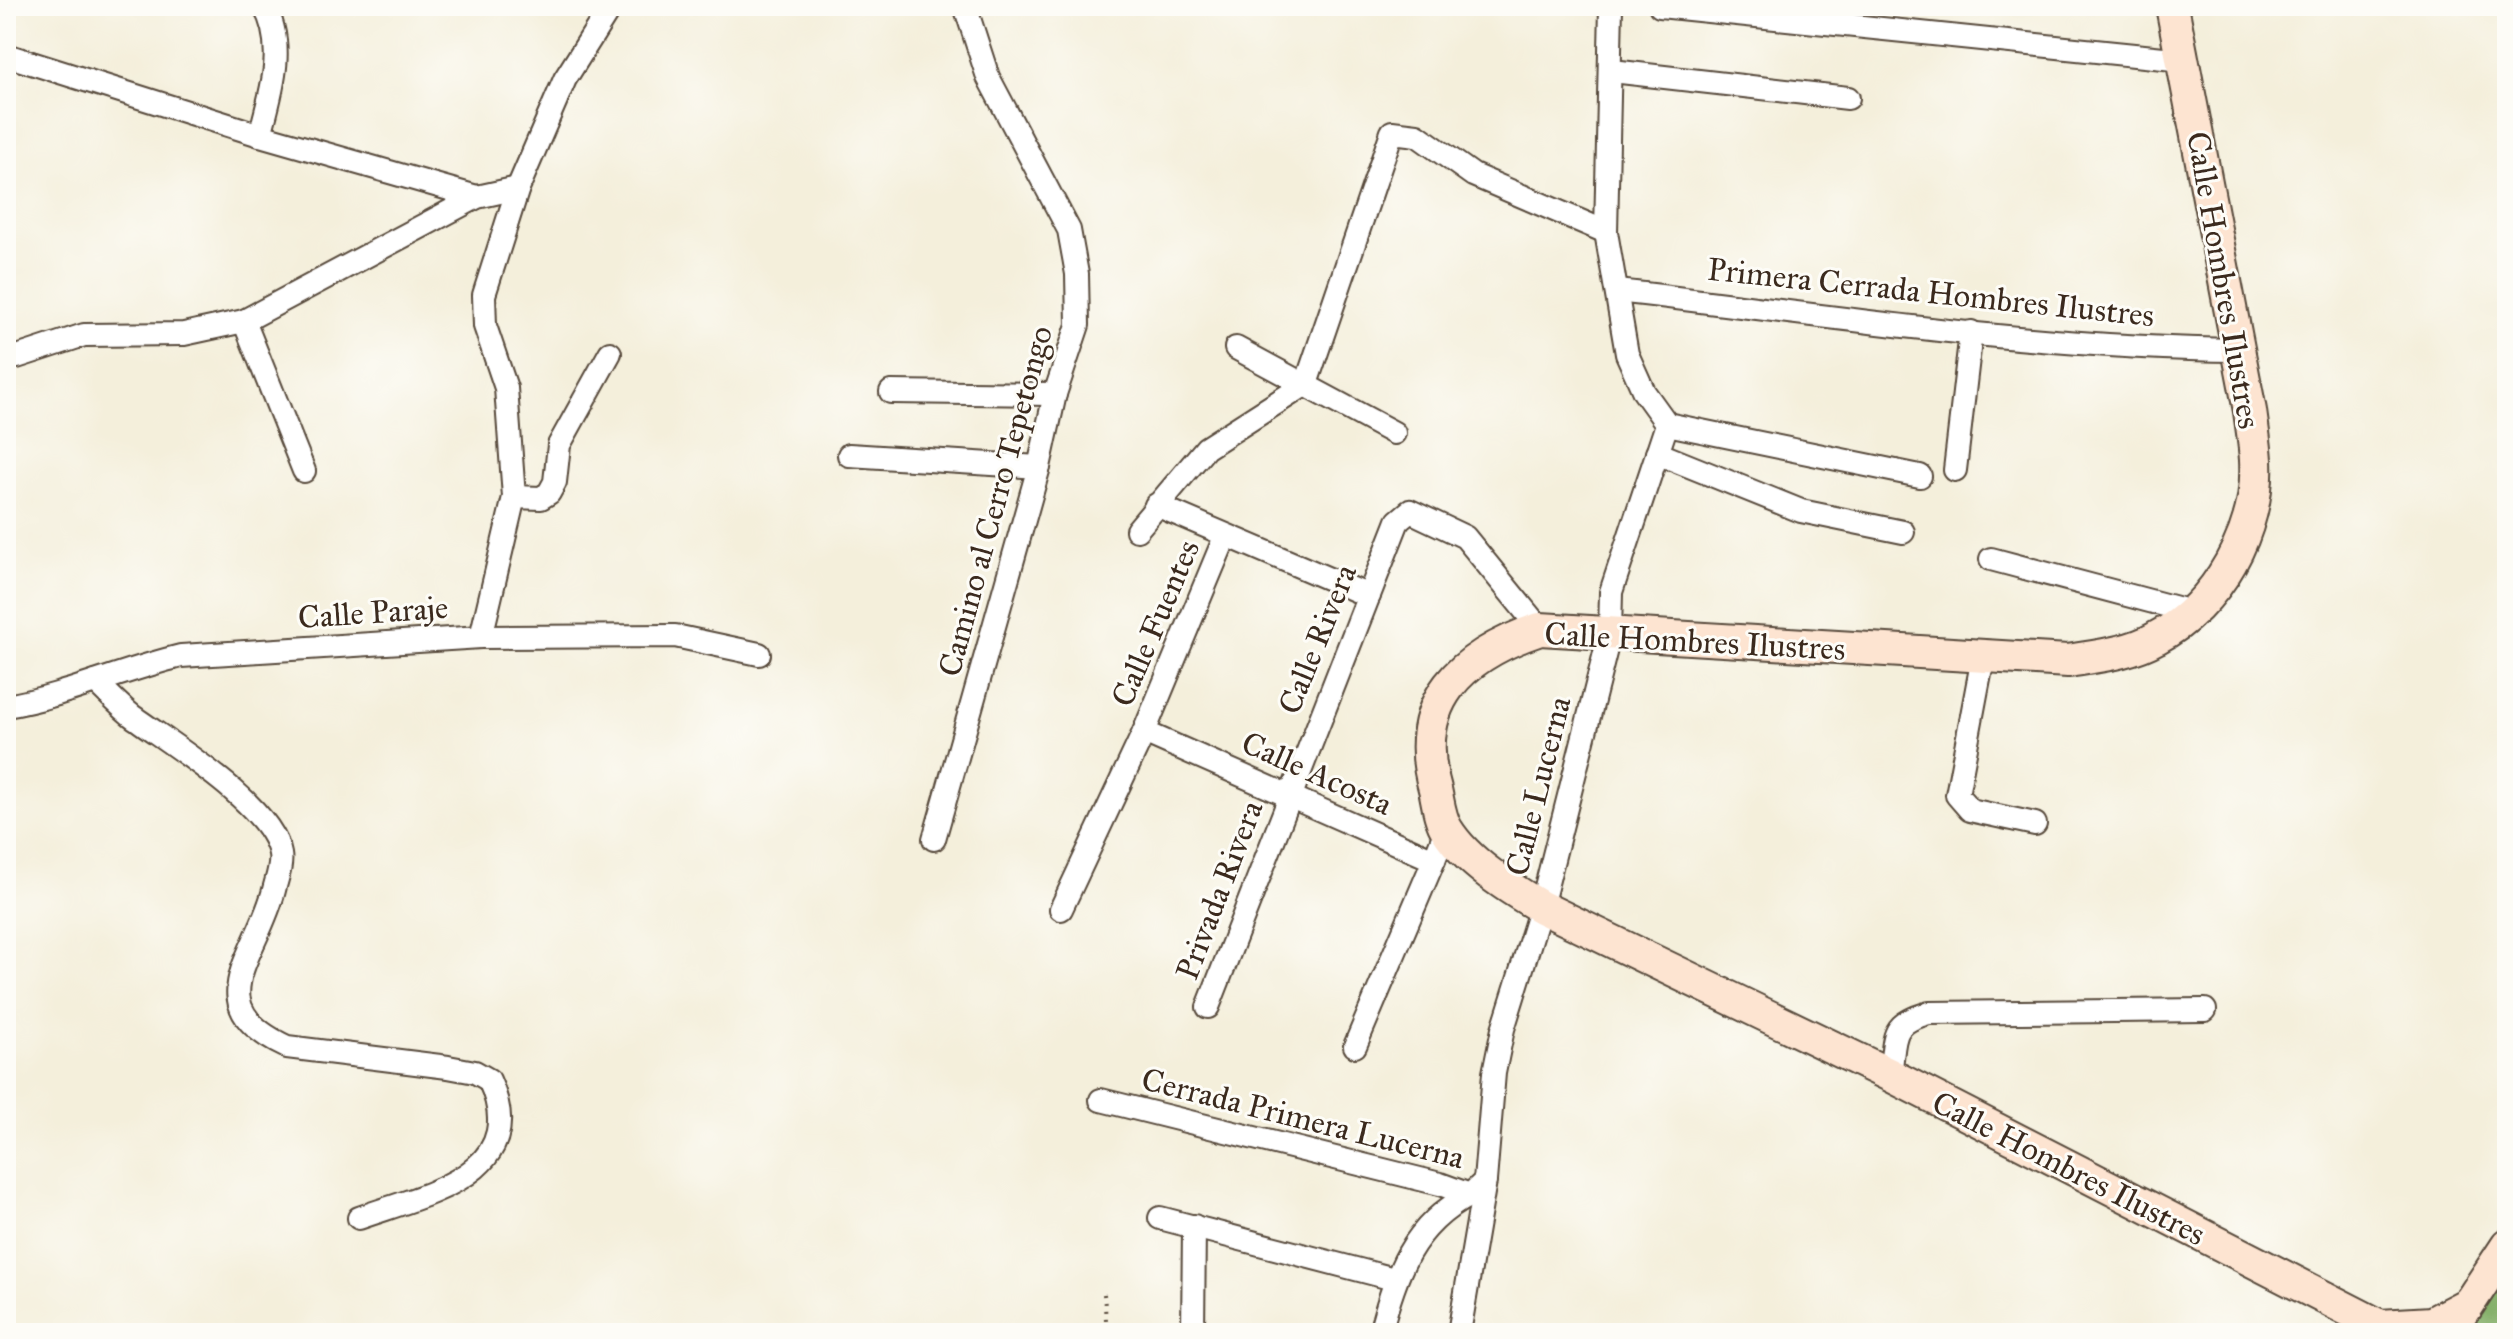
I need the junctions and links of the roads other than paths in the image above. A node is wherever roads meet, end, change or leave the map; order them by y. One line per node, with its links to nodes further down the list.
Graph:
1 (264, 6): 11 (street)
2 (611, 6): 12 (street, Calle Paraje)
3 (965, 6): 24 (street, Camino al Cerro Tepetongo)
4 (1611, 6): 9 (street)
5 (1660, 6): 8 (street)
6 (2172, 6): 8 (main road, Calle Hombres Ilustres)
7 (6, 55): 11 (street)
8 (2183, 60): 19 (main road, Calle Hombres Ilustres)
9 (1612, 71): 10 (street); 14 (street)
10 (1848, 98)
11 (260, 135): 13 (street)
12 (518, 188): 13 (street); 33 (street, Calle Paraje)
13 (477, 197): 16 (street)
14 (1606, 232): 15 (street); 22 (street)
15 (1618, 291): 17 (street, Primera Cerrada Hombres Ilustres); 25 (street)
16 (244, 321): 21 (street); 31 (street)
17 (1971, 332): 19 (street, Primera Cerrada Hombres Ilustres); 30 (street)
18 (1236, 348): 22 (street)
19 (2239, 350): 40 (main road, Calle Hombres Ilustres)
20 (610, 353): 33 (street)
21 (6, 355)
22 (1306, 384): 26 (street); 34 (street)
23 (891, 392): 24 (street)
24 (1055, 394): 29 (street, Camino al Cerro Tepetongo)
25 (1667, 424): 27 (street, Calle Lucerna); 32 (street)
26 (1394, 433)
27 (1657, 453): 36 (street); 42 (street, Calle Lucerna)
28 (849, 455): 29 (street)
29 (1039, 467): 52 (street, Camino al Cerro Tepetongo)
30 (1955, 470)
31 (304, 471)
32 (1920, 476)
33 (514, 497): 43 (street, Calle Paraje)
34 (1156, 505): 35 (street); 37 (street)
35 (1137, 530)
36 (1903, 532)
37 (1225, 537): 39 (street); 48 (street, Calle Fuentes)
38 (1991, 559): 40 (street)
39 (1369, 596): 41 (street, Calle Rivera); 49 (street, Calle Rivera)
40 (2195, 613): 45 (main road, Calle Hombres Ilustres)
41 (1540, 629): 42 (main road, Calle Hombres Ilustres); 51 (main road, Calle Hombres Ilustres)
42 (1610, 633): 45 (main road, Calle Hombres Ilustres); 54 (street, Calle Lucerna)
43 (481, 637): 44 (street); 46 (street, Calle Paraje)
44 (759, 654)
45 (1983, 657): 50 (street)
46 (96, 682): 47 (street, Calle Paraje); 62 (street)
47 (6, 706)
48 (1144, 732): 49 (street, Calle Acosta); 55 (street, Calle Fuentes)
49 (1290, 795): 53 (street, Calle Acosta); 56 (street, Privada Rivera)
50 (2035, 824)
51 (1446, 830): 53 (street); 54 (main road, Calle Hombres Ilustres)
52 (934, 839)
53 (1434, 860): 58 (street)
54 (1541, 907): 59 (main road, Calle Hombres Ilustres); 61 (street, Calle Lucerna)
55 (1061, 909)
56 (1208, 1007)
57 (2205, 1010): 59 (street)
58 (1355, 1046)
59 (1890, 1075): 68 (main road, Calle Hombres Ilustres)
60 (1101, 1100): 61 (street, Cerrada Primera Lucerna)
61 (1477, 1188): 66 (street); 71 (street, Calle Lucerna)
62 (359, 1218)
63 (1160, 1218): 64 (street)
64 (1194, 1226): 66 (street); 69 (street)
65 (2507, 1246): 67 (main road)
66 (1394, 1279): 70 (street)
67 (2468, 1304): 68 (main road, Calle Hombres Ilustres); 72 (main road)
68 (2341, 1320)
69 (1193, 1333)
70 (1380, 1333)
71 (1459, 1333)
72 (2450, 1333)

